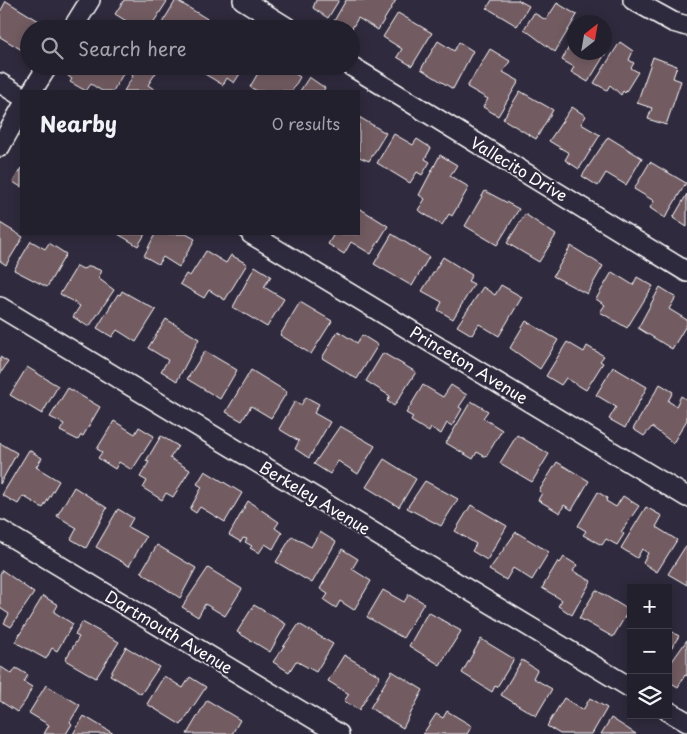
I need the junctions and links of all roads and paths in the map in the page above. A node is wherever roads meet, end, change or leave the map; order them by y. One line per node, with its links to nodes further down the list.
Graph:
1 (90, 0): 4 (street)
2 (243, 0): 5 (street)
3 (633, 0): 6 (street)
4 (78, 20)
5 (275, 20)
6 (687, 26)
7 (360, 72): 15 (street, Vallecito Drive)
8 (42, 75): 10 (street)
9 (0, 83): 11 (street)
10 (33, 90)
11 (20, 95)
12 (20, 112): 13 (street)
13 (0, 147)
14 (252, 235): 17 (street, Princeton Avenue)
15 (687, 272)
16 (0, 307): 19 (street, Berkeley Avenue)
17 (687, 498)
18 (0, 530): 22 (street, Dartmouth Avenue)
19 (627, 686)
20 (672, 713): 21 (street)
21 (687, 722)
22 (339, 734)

